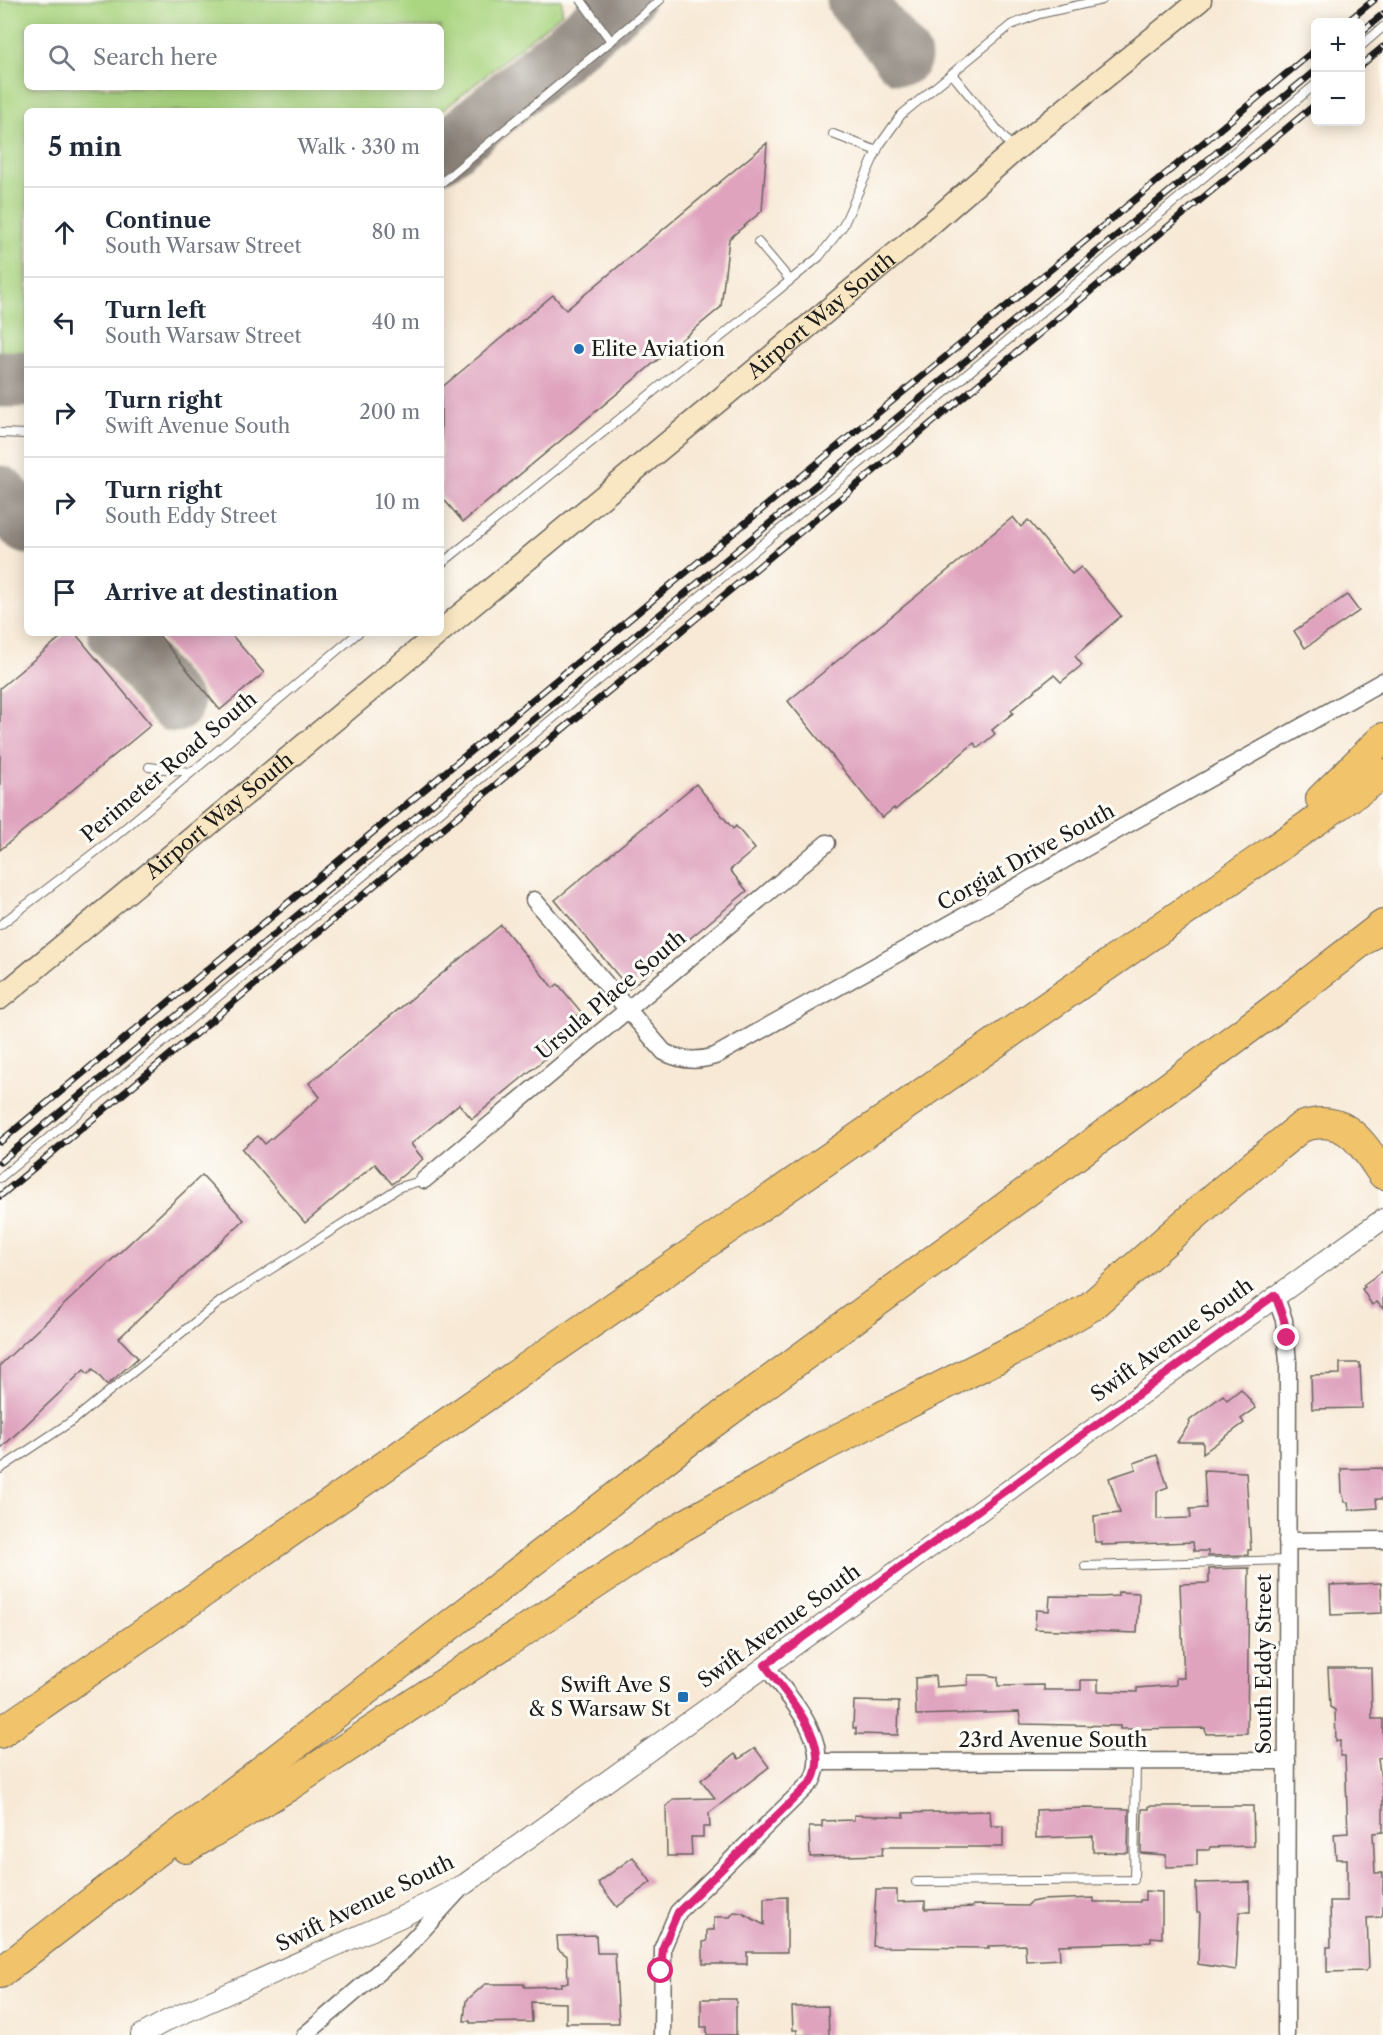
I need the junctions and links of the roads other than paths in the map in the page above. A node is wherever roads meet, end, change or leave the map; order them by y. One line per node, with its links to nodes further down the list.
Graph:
1 (581, 0): 6 (lane)
2 (660, 0): 6 (lane)
3 (1102, 0): 8 (lane)
4 (1200, 0): 11 (main road, Airport Way South)
5 (1383, 27): 7 (lane)
6 (611, 41): 13 (lane)
7 (1365, 43)
8 (952, 74): 11 (lane); 12 (lane)
9 (1311, 88): 35 (lane)
10 (833, 134): 12 (lane)
11 (1015, 150): 19 (main road, Airport Way South)
12 (877, 151): 15 (lane)
13 (444, 180)
14 (758, 242): 15 (lane)
15 (790, 280): 18 (lane)
16 (0, 434): 17 (lane)
17 (24, 434)
18 (444, 562)
19 (444, 629)
20 (354, 636): 25 (lane, Perimeter Road South)
21 (435, 636): 32 (main road, Airport Way South)
22 (1383, 681): 33 (street, Corgiat Drive South)
23 (1383, 738): 28 (highway)
24 (149, 767): 25 (lane)
25 (190, 772): 30 (lane, Perimeter Road South)
26 (1383, 774): 28 (highway)
27 (827, 843): 33 (street, Ursula Place South)
28 (1270, 850): 45 (highway)
29 (534, 900): 33 (street)
30 (2, 920)
31 (1383, 925): 51 (highway)
32 (0, 998)
33 (628, 1010): 36 (street, Ursula Place South)
34 (1383, 1174): 51 (highway)
35 (0, 1178)
36 (424, 1180): 39 (lane)
37 (1383, 1220): 38 (street, Swift Avenue South)
38 (1275, 1295): 41 (street, South Eddy Street); 44 (street, Swift Avenue South)
39 (0, 1469)
40 (1383, 1540): 41 (street)
41 (1287, 1541): 42 (street, South Eddy Street)
42 (1287, 1560): 43 (lane); 46 (street, South Eddy Street)
43 (1085, 1566)
44 (765, 1665): 47 (street); 50 (street, Swift Avenue South)
45 (0, 1732)
46 (1287, 1761): 48 (street, 23rd Avenue South); 56 (street, South Eddy Street)
47 (819, 1762): 48 (street, 23rd Avenue South); 55 (street)
48 (1136, 1763): 49 (lane)
49 (916, 1881)
50 (465, 1884): 53 (street, Swift Avenue South); 54 (street)
51 (65, 1920): 52 (highway)
52 (0, 1973)
53 (141, 2035)
54 (305, 2035)
55 (662, 2035)
56 (1286, 2035)

